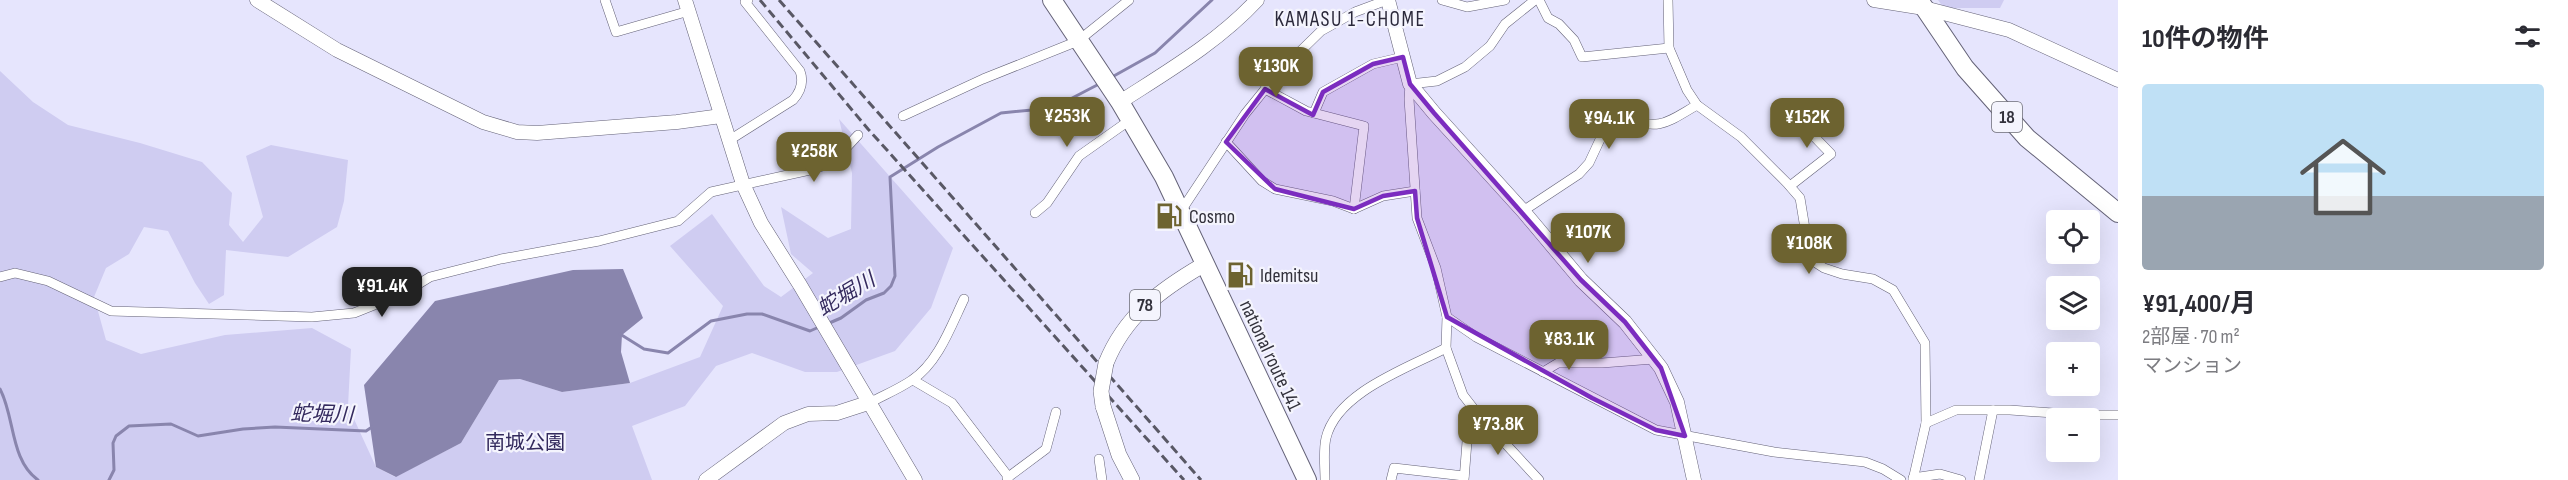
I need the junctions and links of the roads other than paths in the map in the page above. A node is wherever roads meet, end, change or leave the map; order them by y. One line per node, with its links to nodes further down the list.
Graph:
1 (257, 0): 24 (street)
2 (606, 0): 13 (street)
3 (1052, 0): 15 (highway, national route 141)
4 (1129, 0): 15 (street)
5 (1257, 0): 21 (street)
6 (1388, 0): 17 (street); 20 (street)
7 (1442, 0): 8 (street)
8 (1505, 0)
9 (1537, 0): 16 (street); 19 (street)
10 (1668, 0): 16 (street)
11 (1874, 0): 12 (street)
12 (1921, 4): 18 (street); 38 (highway, 18)
13 (687, 5): 24 (street)
14 (749, 5): 29 (street)
15 (1078, 41): 21 (highway, national route 141); 25 (street)
16 (1669, 48): 22 (street)
17 (1403, 57): 19 (street); 23 (street)
18 (2118, 80)
19 (1410, 84): 33 (street); 36 (street)
20 (1265, 89): 23 (street); 30 (street)
21 (1120, 102): 26 (highway, national route 141)
22 (1698, 105): 32 (street); 36 (street)
23 (1314, 113): 34 (street)
24 (721, 116): 29 (street)
25 (903, 116)
26 (1130, 120): 35 (highway, national route 141); 37 (street)
27 (1803, 125): 32 (street)
28 (858, 135): 31 (street)
29 (728, 141): 31 (street)
30 (1226, 142): 34 (street); 35 (street)
31 (742, 184): 40 (street); 47 (street)
32 (1790, 186): 52 (street)
33 (1414, 191): 34 (street); 42 (street)
34 (1354, 210)
35 (1181, 211): 39 (highway, national route 141)
36 (1523, 211): 44 (street)
37 (1035, 213)
38 (2118, 213)
39 (1203, 266): 61 (main road, 78, bridge); 62 (highway, national route 141)
40 (0, 277)
41 (964, 299): 46 (street)
42 (1447, 317): 43 (street); 45 (street)
43 (1446, 348): 50 (street); 63 (street)
44 (1654, 359): 45 (street); 53 (street)
45 (1543, 372): 53 (street)
46 (913, 380): 47 (street); 56 (street)
47 (870, 402): 58 (street); 59 (street)
48 (1993, 410): 51 (street); 52 (street); 69 (street)
49 (1056, 412): 56 (street)
50 (1476, 413): 55 (street); 65 (street)
51 (2118, 415)
52 (1926, 423): 57 (street)
53 (1685, 436): 66 (street); 67 (street)
54 (1099, 459): 60 (street)
55 (1464, 478): 64 (street)
56 (1008, 479)
57 (1913, 479): 68 (street)
58 (706, 480)
59 (915, 480)
60 (1102, 480)
61 (1131, 480)
62 (1306, 480)
63 (1325, 480)
64 (1391, 480)
65 (1539, 480)
66 (1694, 480)
67 (1901, 480)
68 (1961, 480)
69 (1979, 480)

